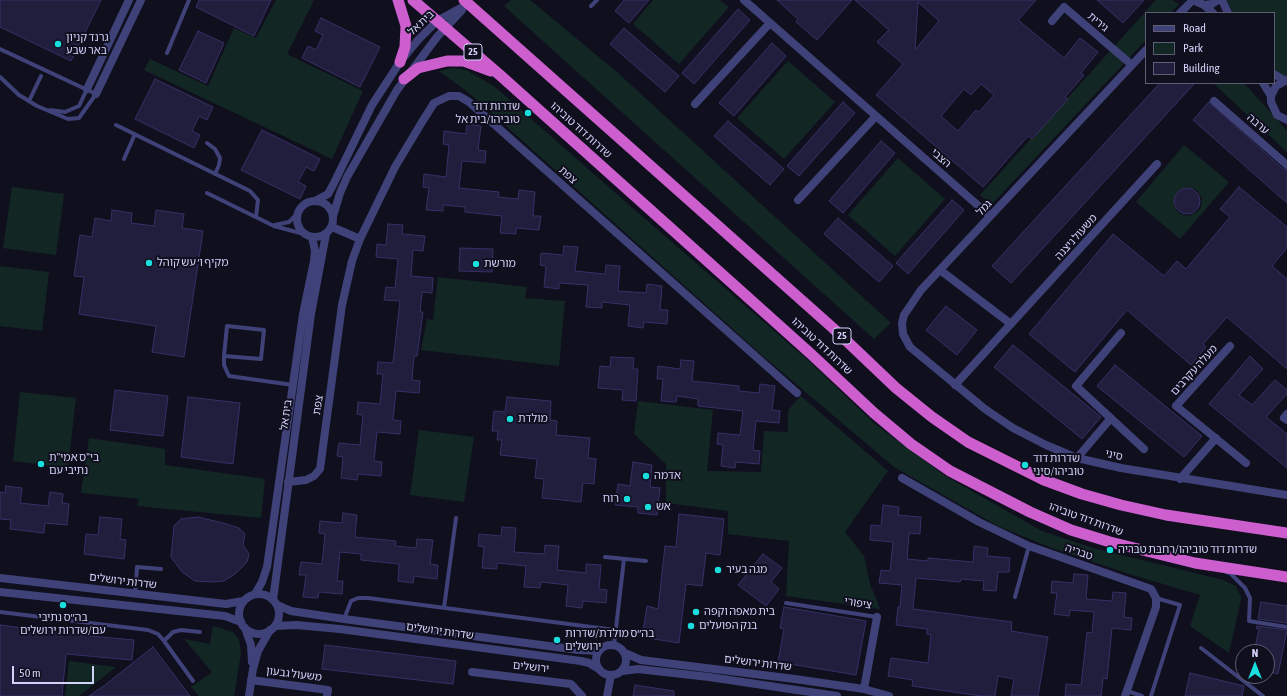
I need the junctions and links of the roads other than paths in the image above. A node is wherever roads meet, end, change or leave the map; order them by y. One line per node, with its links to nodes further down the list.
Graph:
1 (129, 0): 32 (street)
2 (141, 0): 33 (street)
3 (189, 0): 22 (lane)
4 (398, 0): 23 (highway)
5 (413, 0): 19 (highway, שדרות דוד טוביהו / 25)
6 (597, 0): 13 (lane)
7 (744, 0): 18 (street, הצבי)
8 (1193, 0): 12 (street); 14 (street)
9 (1218, 0): 12 (street)
10 (1222, 0): 16 (street)
11 (466, 2): 19 (street, בית אל); 79 (highway, שדרות דוד טוביהו / 25)
12 (1204, 5): 15 (street)
13 (591, 6)
14 (1181, 12)
15 (1212, 12)
16 (1228, 12)
17 (1052, 21): 24 (street, גירית)
18 (770, 23): 37 (street); 39 (street, הצבי)
19 (441, 24): 23 (street, בית אל); 27 (highway, שדרות דוד טוביהו / 25); 29 (street, בית אל)
20 (0, 49): 32 (lane)
21 (1145, 51): 24 (street, גמל)
22 (167, 53)
23 (400, 62): 50 (street, בית אל)
24 (1132, 65): 53 (street, גמל)
25 (1275, 74): 30 (street)
26 (41, 76): 35 (lane)
27 (501, 76): 29 (highway); 84 (highway, שדרות דוד טוביהו / 25)
28 (0, 77): 35 (lane)
29 (404, 79): 52 (street, בית אל)
30 (1286, 80): 34 (street)
31 (1264, 84): 34 (street)
32 (87, 89): 33 (lane); 38 (lane)
33 (96, 94): 38 (lane)
34 (1271, 96): 40 (street)
35 (29, 101): 38 (lane)
36 (1214, 101): 46 (street, ערבה)
37 (695, 104)
38 (43, 109)
39 (876, 116): 49 (street); 53 (street, הצבי)
40 (1287, 120)
41 (116, 125): 42 (lane)
42 (135, 134): 44 (lane); 47 (lane)
43 (207, 143): 47 (lane)
44 (124, 159)
45 (1157, 164): 60 (street, משעול ניצנה)
46 (1287, 164)
47 (215, 174): 54 (lane)
48 (207, 193): 54 (lane)
49 (798, 200)
50 (315, 201): 51 (street); 52 (street)
51 (298, 213): 55 (lane); 57 (street)
52 (333, 216): 56 (street)
53 (990, 216): 59 (street, גמל)
54 (256, 217): 55 (lane)
55 (271, 224): 57 (lane)
56 (329, 231): 57 (street); 58 (street); 76 (street, בית אל)
57 (308, 236): 64 (street, בית אל)
58 (360, 239): 66 (street, צפת); 76 (street, צפת)
59 (940, 270): 60 (street); 65 (street, גמל)
60 (1011, 324): 65 (street, משעול ניצנה)
61 (1121, 333): 68 (street)
62 (1230, 346): 70 (street, מעלה עקרבים)
63 (224, 356): 63 (lane); 64 (lane)
64 (293, 385): 90 (street, בית אל)
65 (955, 385): 72 (street, סיני)
66 (797, 393)
67 (1287, 414): 69 (street)
68 (1111, 418): 71 (street); 72 (street)
69 (1287, 420)
70 (1216, 438): 73 (street, מעלה עקרבים); 75 (street)
71 (1144, 449)
72 (1077, 458): 75 (street, סיני)
73 (1246, 463)
74 (902, 478): 80 (street, טבריה)
75 (1180, 479): 77 (street, סיני)
76 (288, 482): 95 (street, בית אל)
77 (1287, 495)
78 (456, 518): 97 (lane)
79 (1287, 533)
80 (1029, 546): 91 (lane); 93 (street, טבריה)
81 (605, 557): 82 (lane)
82 (624, 559): 83 (lane); 104 (lane)
83 (646, 561)
84 (1195, 563): 86 (highway, שדרות דוד טוביהו / 25); 102 (lane)
85 (161, 569): 89 (lane)
86 (1287, 577)
87 (0, 578): 89 (street, שדרות ירושלים)
88 (4, 592): 92 (street); 101 (street, שדרות ירושלים)
89 (135, 594): 94 (street, שדרות ירושלים)
90 (255, 594): 94 (street); 95 (street)
91 (1015, 596)
92 (0, 598)
93 (1156, 598): 119 (street); 127 (lane)
94 (243, 601): 101 (street)
95 (275, 602): 100 (street, שדרות ירושלים); 103 (street)
96 (786, 603): 99 (lane, ציפורי)
97 (444, 608): 100 (lane); 104 (lane)
98 (0, 612): 106 (lane)
99 (877, 617): 118 (street, ציפורי)
100 (344, 619): 109 (street, שדרות ירושלים)
101 (243, 625): 103 (street); 111 (street)
102 (1287, 627)
103 (273, 628): 111 (street); 112 (street, שדרות ירושלים)
104 (615, 630): 107 (lane)
105 (200, 632): 106 (lane)
106 (164, 641): 117 (lane)
107 (614, 645): 109 (street); 110 (street)
108 (1201, 648): 128 (lane)
109 (599, 651): 112 (street)
110 (625, 653): 113 (street); 118 (street, שדרות ירושלים)
111 (253, 669): 116 (street)
112 (599, 669): 115 (street)
113 (622, 670): 115 (street); 124 (street, שדרות ירושלים)
114 (472, 672): 122 (street, ירושלים)
115 (611, 675): 123 (street)
116 (251, 680): 120 (street); 121 (street, משעול גבעון)
117 (193, 681)
118 (864, 689): 125 (street, שדרות ירושלים)
119 (1126, 694): 126 (lane)
120 (249, 696)
121 (327, 696)
122 (582, 696)
123 (607, 696)
124 (837, 696)
125 (889, 696)
126 (1142, 696)
127 (1151, 696)
128 (1263, 696)

